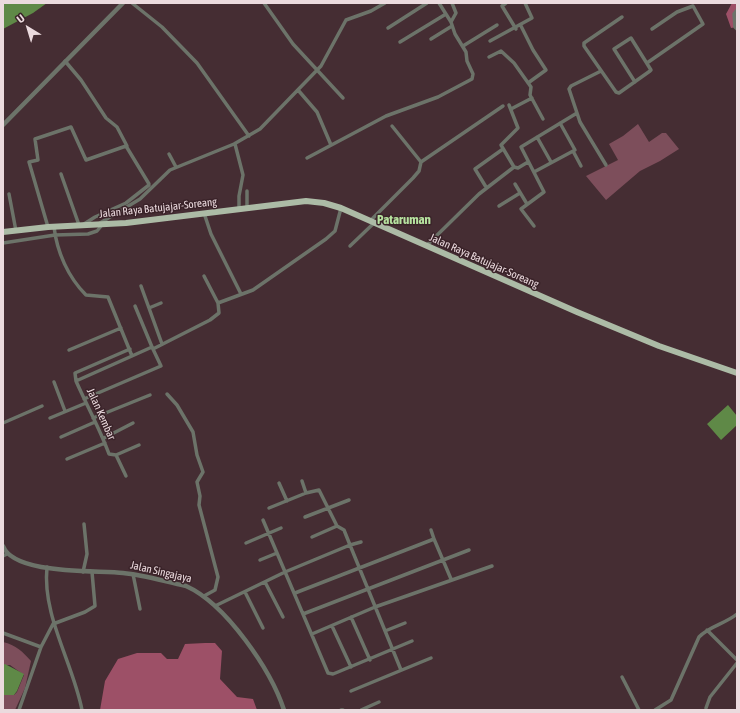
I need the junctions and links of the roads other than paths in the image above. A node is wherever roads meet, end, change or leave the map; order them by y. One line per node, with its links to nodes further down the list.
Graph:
1 (122, 3): 25 (street)
2 (132, 3): 40 (street)
3 (264, 3): 27 (street)
4 (385, 3): 27 (street)
5 (427, 3): 16 (street)
6 (439, 3): 11 (street)
7 (452, 3): 13 (street)
8 (507, 3): 17 (street)
9 (525, 3): 15 (street)
10 (737, 10): 19 (street)
11 (446, 14): 13 (street); 21 (street)
12 (622, 17): 28 (street)
13 (452, 24): 20 (street); 23 (street)
14 (497, 25): 23 (street)
15 (521, 26): 17 (street); 30 (street)
16 (388, 28)
17 (516, 29): 22 (street)
18 (652, 29): 26 (street)
19 (737, 29)
20 (431, 39)
21 (400, 42)
22 (490, 42)
23 (463, 46): 43 (street)
24 (489, 58): 30 (street)
25 (65, 61): 38 (street); 44 (street)
26 (647, 64): 29 (street); 29 (street)
27 (317, 71): 31 (street); 32 (street)
28 (601, 71): 29 (street); 35 (street)
29 (635, 82)
30 (528, 83): 33 (street)
31 (298, 90): 40 (street); 43 (street)
32 (343, 98)
33 (532, 98): 36 (street); 45 (street)
34 (503, 106): 49 (street)
35 (577, 114): 37 (street); 52 (street)
36 (542, 119)
37 (560, 123): 41 (street); 46 (street)
38 (3, 125)
39 (392, 126): 49 (street)
40 (249, 136): 42 (street)
41 (537, 137): 50 (street); 51 (street)
42 (235, 144): 54 (street); 68 (street)
43 (331, 145): 48 (street)
44 (127, 146): 59 (street); 75 (street)
45 (503, 149): 55 (street); 60 (street)
46 (573, 151): 51 (street); 53 (street)
47 (169, 154): 54 (street)
48 (307, 158)
49 (421, 162): 70 (street)
50 (528, 162): 55 (street); 56 (street)
51 (551, 162): 56 (street)
52 (606, 165)
53 (581, 166)
54 (176, 167): 59 (street)
55 (514, 167): 60 (street)
56 (534, 172): 64 (street)
57 (61, 174): 72 (street)
58 (515, 184): 62 (street)
59 (150, 186): 71 (street); 72 (street)
60 (486, 187): 79 (street)
61 (247, 192): 66 (street)
62 (520, 193): 64 (street); 65 (street)
63 (9, 194): 74 (street)
64 (527, 204): 73 (street)
65 (500, 206)
66 (247, 208): 67 (highway, Jalan Raya Batujajar-Soreang); 68 (highway, Jalan Raya Batujajar-Soreang)
67 (341, 208): 70 (highway, Jalan Raya Batujajar-Soreang); 82 (street)
68 (239, 209): 69 (highway, Jalan Raya Batujajar-Soreang)
69 (204, 213): 71 (highway, Jalan Raya Batujajar-Soreang); 82 (street)
70 (371, 223): 78 (street); 79 (highway, Jalan Raya Batujajar-Soreang)
71 (98, 224): 72 (highway, Jalan Raya Batujajar-Soreang); 75 (street)
72 (83, 225): 75 (highway, Jalan Raya Batujajar-Soreang)
73 (534, 226)
74 (16, 231): 75 (highway, Jalan Raya Batujajar-Soreang); 76 (highway, Jalan Raya Batujajar-Soreang)
75 (53, 231): 77 (street); 87 (street)
76 (3, 232)
77 (3, 243)
78 (350, 246)
79 (426, 246): 93 (highway, Jalan Raya Batujajar-Soreang)
80 (204, 276): 84 (street)
81 (141, 286): 86 (street)
82 (241, 294): 84 (street)
83 (161, 303): 86 (street)
84 (218, 303): 88 (street, Jalan Kembar)
85 (135, 306): 89 (street)
86 (149, 308): 88 (street)
87 (121, 328): 90 (street); 91 (street)
88 (162, 344): 89 (street, Jalan Kembar)
89 (152, 348): 92 (street, Jalan Kembar); 98 (street)
90 (130, 349): 92 (street); 94 (street)
91 (68, 350)
92 (132, 356): 94 (street, Jalan Kembar)
93 (737, 373)
94 (76, 381): 98 (street, Jalan Kembar)
95 (54, 382): 100 (street)
96 (150, 394): 102 (street)
97 (167, 394): 149 (street)
98 (85, 401): 100 (street); 102 (street, Jalan Kembar)
99 (42, 406): 103 (street)
100 (66, 410): 101 (street)
101 (50, 418)
102 (94, 420): 105 (street); 106 (street, Jalan Kembar)
103 (3, 423)
104 (133, 423): 106 (street)
105 (61, 436)
106 (104, 438): 107 (street, Jalan Kembar)
107 (104, 443): 109 (street, Jalan Kembar); 110 (street)
108 (139, 445): 109 (street, Jalan Kembar)
109 (116, 456): 111 (street)
110 (67, 459)
111 (126, 476)
112 (302, 481): 114 (street)
113 (279, 483): 116 (street)
114 (306, 493): 116 (street); 118 (street)
115 (349, 500): 118 (street)
116 (288, 501): 117 (street)
117 (269, 508)
118 (328, 508): 119 (street); 122 (street)
119 (305, 517)
120 (263, 520): 125 (street)
121 (84, 524): 140 (street)
122 (337, 526): 126 (street); 130 (street)
123 (281, 528): 125 (street)
124 (431, 530): 127 (street)
125 (268, 534): 129 (street); 133 (street)
126 (312, 537)
127 (434, 539): 135 (street); 139 (street)
128 (361, 542): 130 (street)
129 (246, 543)
130 (350, 545): 139 (street); 142 (street)
131 (3, 546): 134 (street, Jalan Singajaya)
132 (469, 550): 135 (street)
133 (277, 553): 136 (street); 142 (street)
134 (5, 555): 138 (street, Jalan Singajaya)
135 (444, 559): 144 (street); 146 (street)
136 (260, 560)
137 (492, 566): 144 (street)
138 (47, 567): 140 (street, Jalan Singajaya); 157 (street)
139 (361, 568): 146 (street); 148 (street)
140 (83, 572): 141 (street, Jalan Singajaya)
141 (92, 572): 143 (street, Jalan Singajaya); 157 (street)
142 (285, 572): 145 (street); 148 (street)
143 (133, 574): 149 (street, Jalan Singajaya); 152 (street)
144 (451, 579): 151 (street)
145 (266, 582): 147 (street); 155 (street)
146 (368, 588): 151 (street); 153 (street)
147 (245, 592): 150 (street); 160 (street)
148 (295, 593): 153 (street)
149 (204, 596): 150 (street, Jalan Singajaya)
150 (215, 606): 180 (street, Jalan Singajaya)
151 (375, 607): 156 (street); 162 (street)
152 (140, 609)
153 (303, 614): 164 (street)
154 (737, 614): 161 (street)
155 (283, 617)
156 (352, 617): 159 (street); 169 (street)
157 (54, 623): 166 (street); 179 (street)
158 (405, 623): 162 (street)
159 (332, 626): 164 (street); 171 (street)
160 (263, 628)
161 (707, 630): 170 (street); 176 (street)
162 (385, 631): 167 (street)
163 (3, 633): 166 (street)
164 (312, 634): 171 (street)
165 (412, 641): 167 (street)
166 (41, 647): 178 (street)
167 (393, 650): 169 (street); 172 (street)
168 (432, 658): 172 (street)
169 (370, 660): 171 (street)
170 (737, 661): 177 (street)
171 (351, 667)
172 (401, 670): 174 (street)
173 (622, 677): 182 (street)
174 (352, 691)
175 (379, 702): 181 (street)
176 (665, 705): 183 (street); 184 (street)
177 (706, 708)
178 (19, 710)
179 (82, 710)
180 (284, 710)
181 (361, 710)
182 (639, 710)
183 (655, 710)
184 (667, 710)

